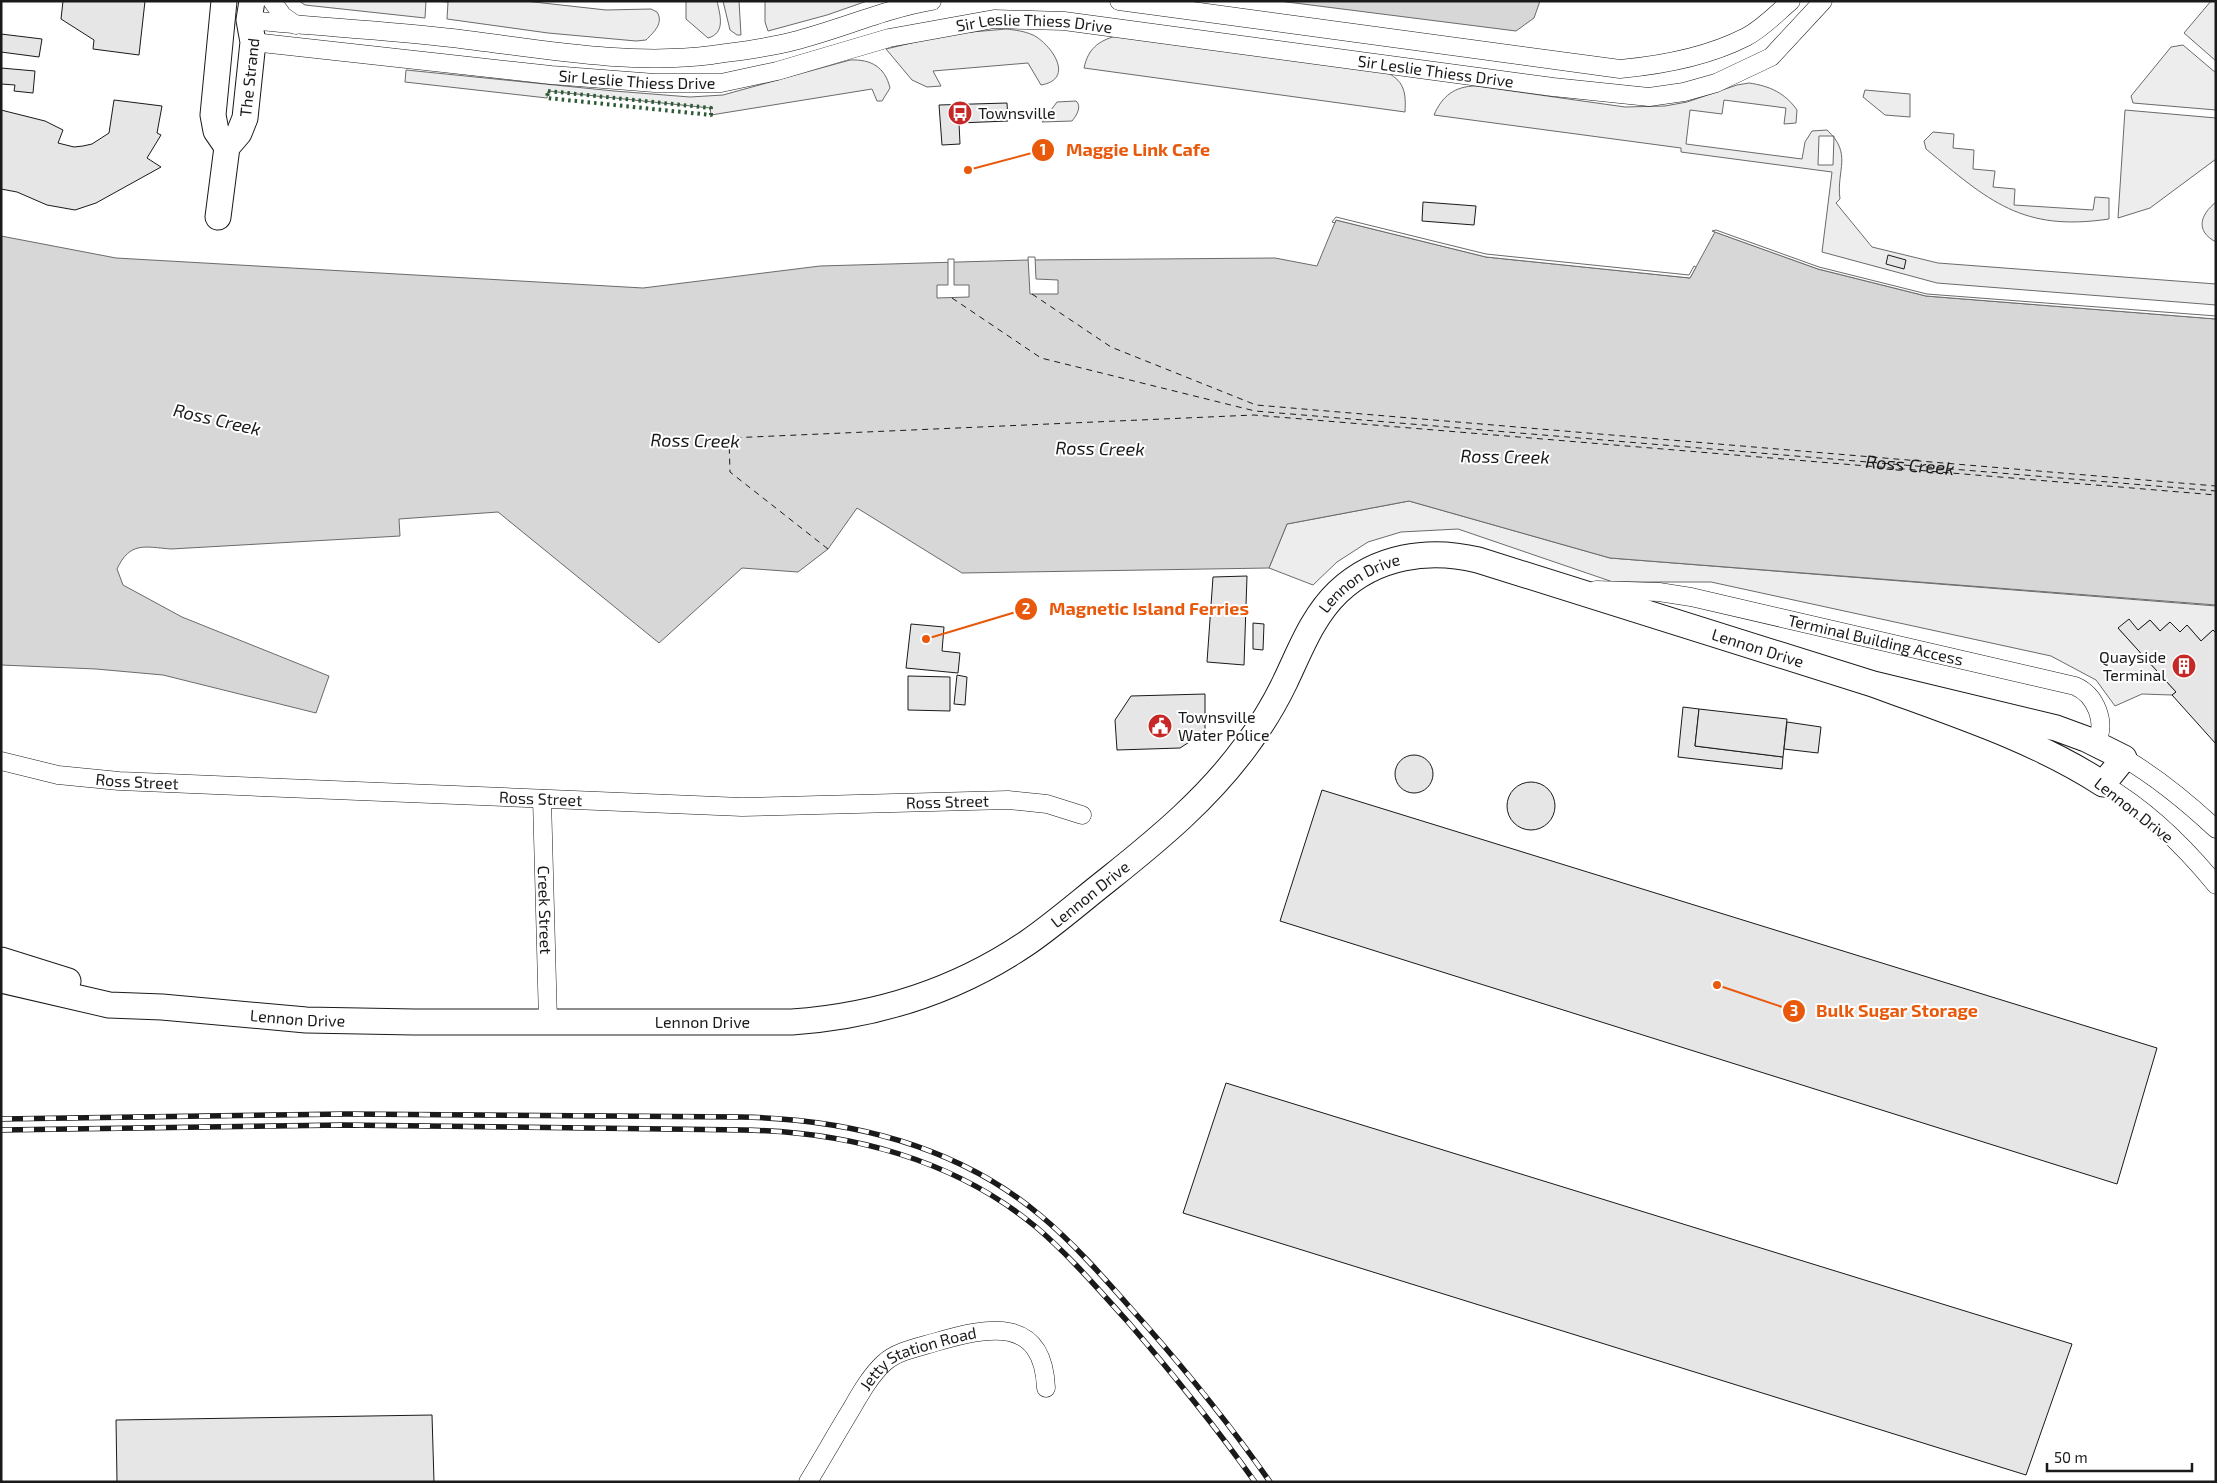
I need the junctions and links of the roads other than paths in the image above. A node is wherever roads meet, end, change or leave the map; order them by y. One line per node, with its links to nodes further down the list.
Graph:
1 (272, 1): 8 (street)
2 (932, 1): 8 (street, Sir Leslie Thiess Drive)
3 (1119, 1): 4 (street, Sir Leslie Thiess Drive)
4 (1791, 1)
5 (1823, 1): 7 (street, Sir Leslie Thiess Drive)
6 (222, 19): 7 (street, Sir Leslie Thiess Drive); 9 (street, The Strand)
7 (251, 21): 8 (street, Sir Leslie Thiess Drive); 9 (street, The Strand)
8 (297, 25)
9 (227, 147): 10 (street, The Strand)
10 (218, 218)
11 (1570, 589): 12 (street, Lennon Drive); 13 (street, Terminal Building Access); 25 (street, Lennon Drive)
12 (1874, 684): 13 (street, Lennon Drive); 16 (street, Lennon Drive)
13 (2096, 744): 14 (street, Lennon Drive); 16 (street)
14 (2124, 758): 17 (street); 20 (street, Lennon Drive)
15 (1, 761): 18 (street, Ross Street)
16 (2067, 763): 17 (street, Lennon Drive)
17 (2103, 784): 21 (street, Lennon Drive)
18 (542, 799): 19 (street, Ross Street); 25 (street, Creek Street)
19 (1082, 816)
20 (2216, 829)
21 (2216, 885)
22 (1, 960): 24 (street, Lennon Drive)
23 (1, 980): 24 (street, Lennon Drive)
24 (162, 1007): 25 (street, Lennon Drive)
25 (548, 1021)
26 (1046, 1388): 27 (street, Jetty Station Road)
27 (808, 1482)

